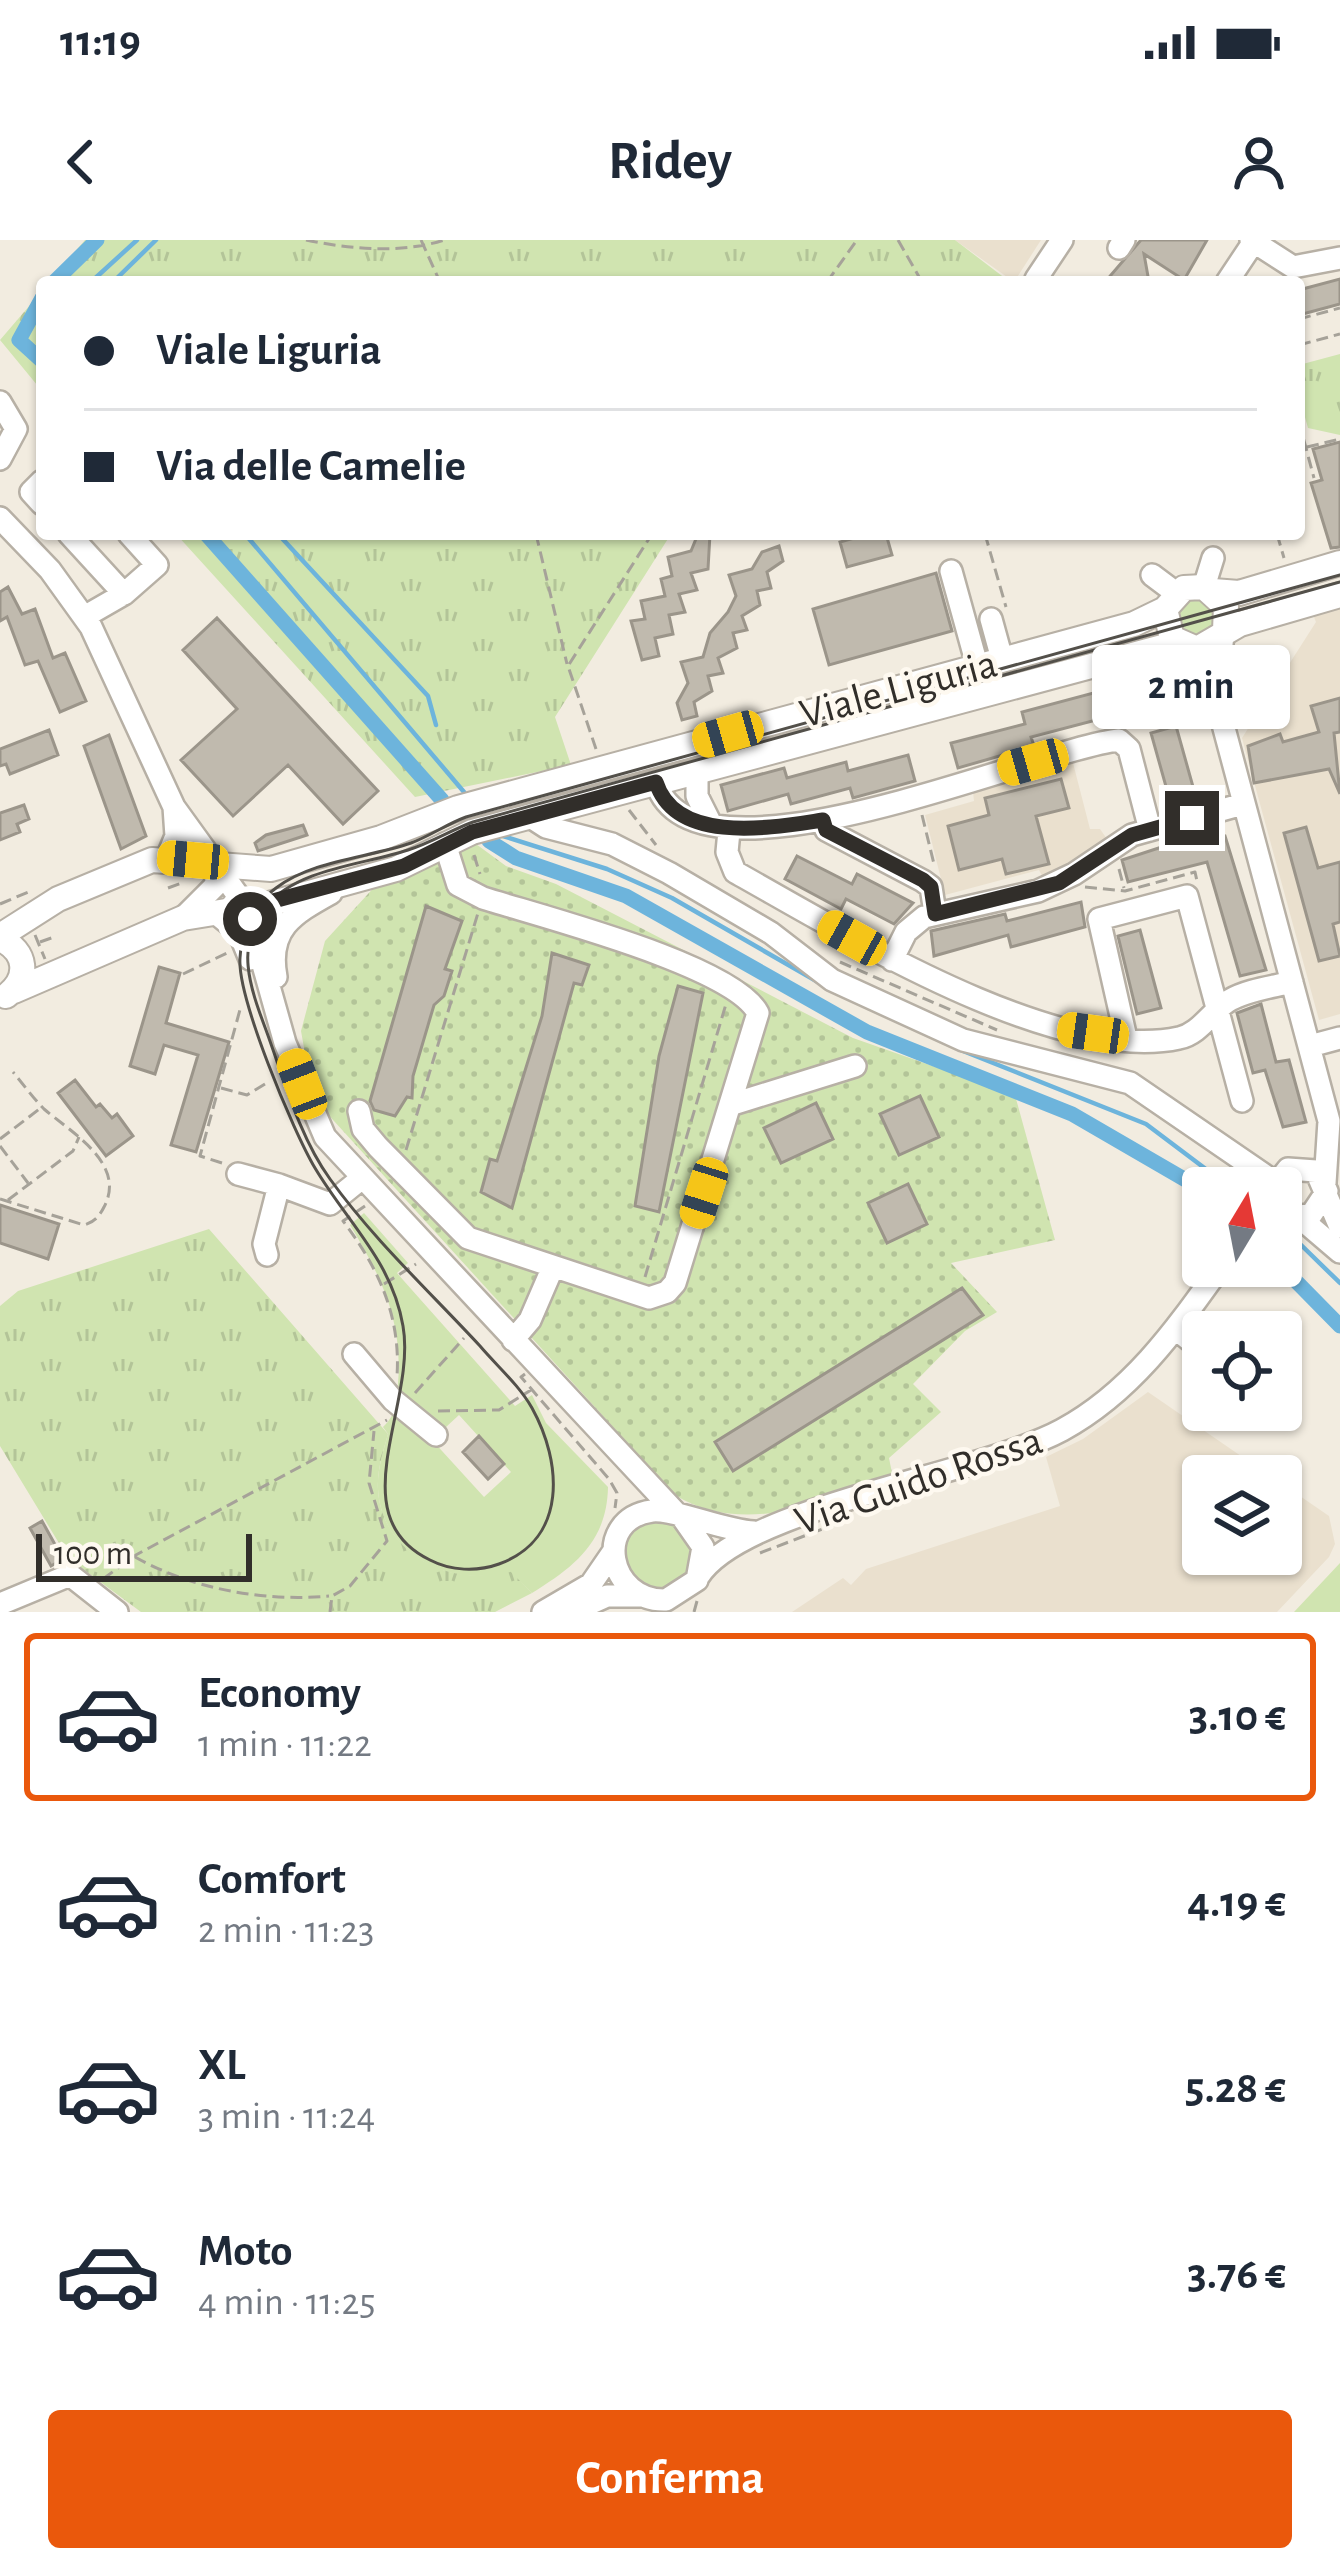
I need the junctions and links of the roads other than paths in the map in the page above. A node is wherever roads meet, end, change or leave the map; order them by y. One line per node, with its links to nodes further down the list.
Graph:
1 (1062, 240): 4 (street)
2 (1253, 240): 3 (street); 5 (street)
3 (1340, 258)
4 (1038, 276)
5 (1231, 276)
6 (0, 402): 7 (street)
7 (0, 459)
8 (0, 518): 19 (street)
9 (74, 540): 16 (street)
10 (134, 540): 16 (street)
11 (1213, 557): 15 (street)
12 (1340, 563): 15 (main road)
13 (951, 571): 23 (street)
14 (1152, 575): 18 (street)
15 (1208, 589): 18 (main road); 21 (main road)
16 (124, 594): 19 (street)
17 (1340, 596): 21 (main road)
18 (1170, 601): 22 (main road); 23 (main road, Viale Liguria)
19 (84, 617): 28 (street)
20 (1001, 622): 23 (street)
21 (1224, 632): 22 (main road); 24 (street)
22 (1178, 643): 24 (street); 25 (main road, Viale Liguria)
23 (989, 662): 35 (main road, Viale Liguria)
24 (1217, 702): 27 (street)
25 (698, 770): 26 (main road, Viale Liguria); 31 (street)
26 (656, 782): 29 (main road, Viale Liguria); 31 (street)
27 (1243, 804): 32 (street); 43 (street)
28 (174, 807): 34 (street); 35 (street)
29 (529, 816): 33 (main road, Viale Liguria); 56 (street)
30 (823, 820): 31 (street); 32 (street); 39 (street)
31 (720, 828): 42 (street)
32 (1150, 830): 39 (street)
33 (457, 843): 36 (main road, Viale Liguria); 53 (street)
34 (167, 858): 35 (main road, Viale Liguria); 41 (main road)
35 (214, 862): 37 (street); 40 (street)
36 (357, 879): 37 (main road, Viale Liguria); 48 (street)
37 (247, 908): 38 (main road, Viale Liguria); 48 (street)
38 (218, 914): 40 (main road, Viale Liguria); 48 (street)
39 (935, 914): 42 (street)
40 (183, 918): 44 (main road, Viale Liguria)
41 (0, 937): 44 (main road)
42 (892, 960): 46 (street)
43 (1292, 982): 45 (street); 49 (street)
44 (7, 995)
45 (1220, 1007): 46 (street); 46 (street); 51 (street)
46 (1126, 1038)
47 (1340, 1038): 49 (street)
48 (285, 1043): 59 (street)
49 (1310, 1046): 52 (street)
50 (855, 1066): 53 (street)
51 (1242, 1101)
52 (1324, 1102): 55 (street); 60 (street)
53 (733, 1104): 66 (street)
54 (359, 1112): 66 (street)
55 (1294, 1166): 60 (street)
56 (1248, 1167)
57 (231, 1169): 58 (street)
58 (279, 1185): 59 (street); 65 (street)
59 (370, 1185): 70 (street)
60 (1326, 1187): 61 (street); 63 (street)
61 (1302, 1211)
62 (1302, 1224): 64 (street)
63 (1340, 1226)
64 (1340, 1252)
65 (266, 1255)
66 (552, 1270): 70 (street)
67 (1206, 1287): 68 (street, Via Guido Rossa)
68 (1176, 1329): 69 (street); 76 (street, Via Guido Rossa)
69 (1182, 1334)
70 (513, 1340): 73 (street)
71 (354, 1354): 72 (street)
72 (436, 1435)
73 (621, 1460): 74 (street); 75 (street)
74 (679, 1516): 75 (street); 76 (street, Via Guido Rossa); 77 (street)
75 (617, 1527): 78 (street); 81 (street)
76 (760, 1532): 77 (street, Via Guido Rossa)
77 (697, 1580): 78 (street); 84 (street)
78 (643, 1598): 82 (street); 83 (street)
79 (0, 1604): 80 (street)
80 (117, 1612)
81 (543, 1612)
82 (572, 1612)
83 (668, 1612)
84 (683, 1612)

